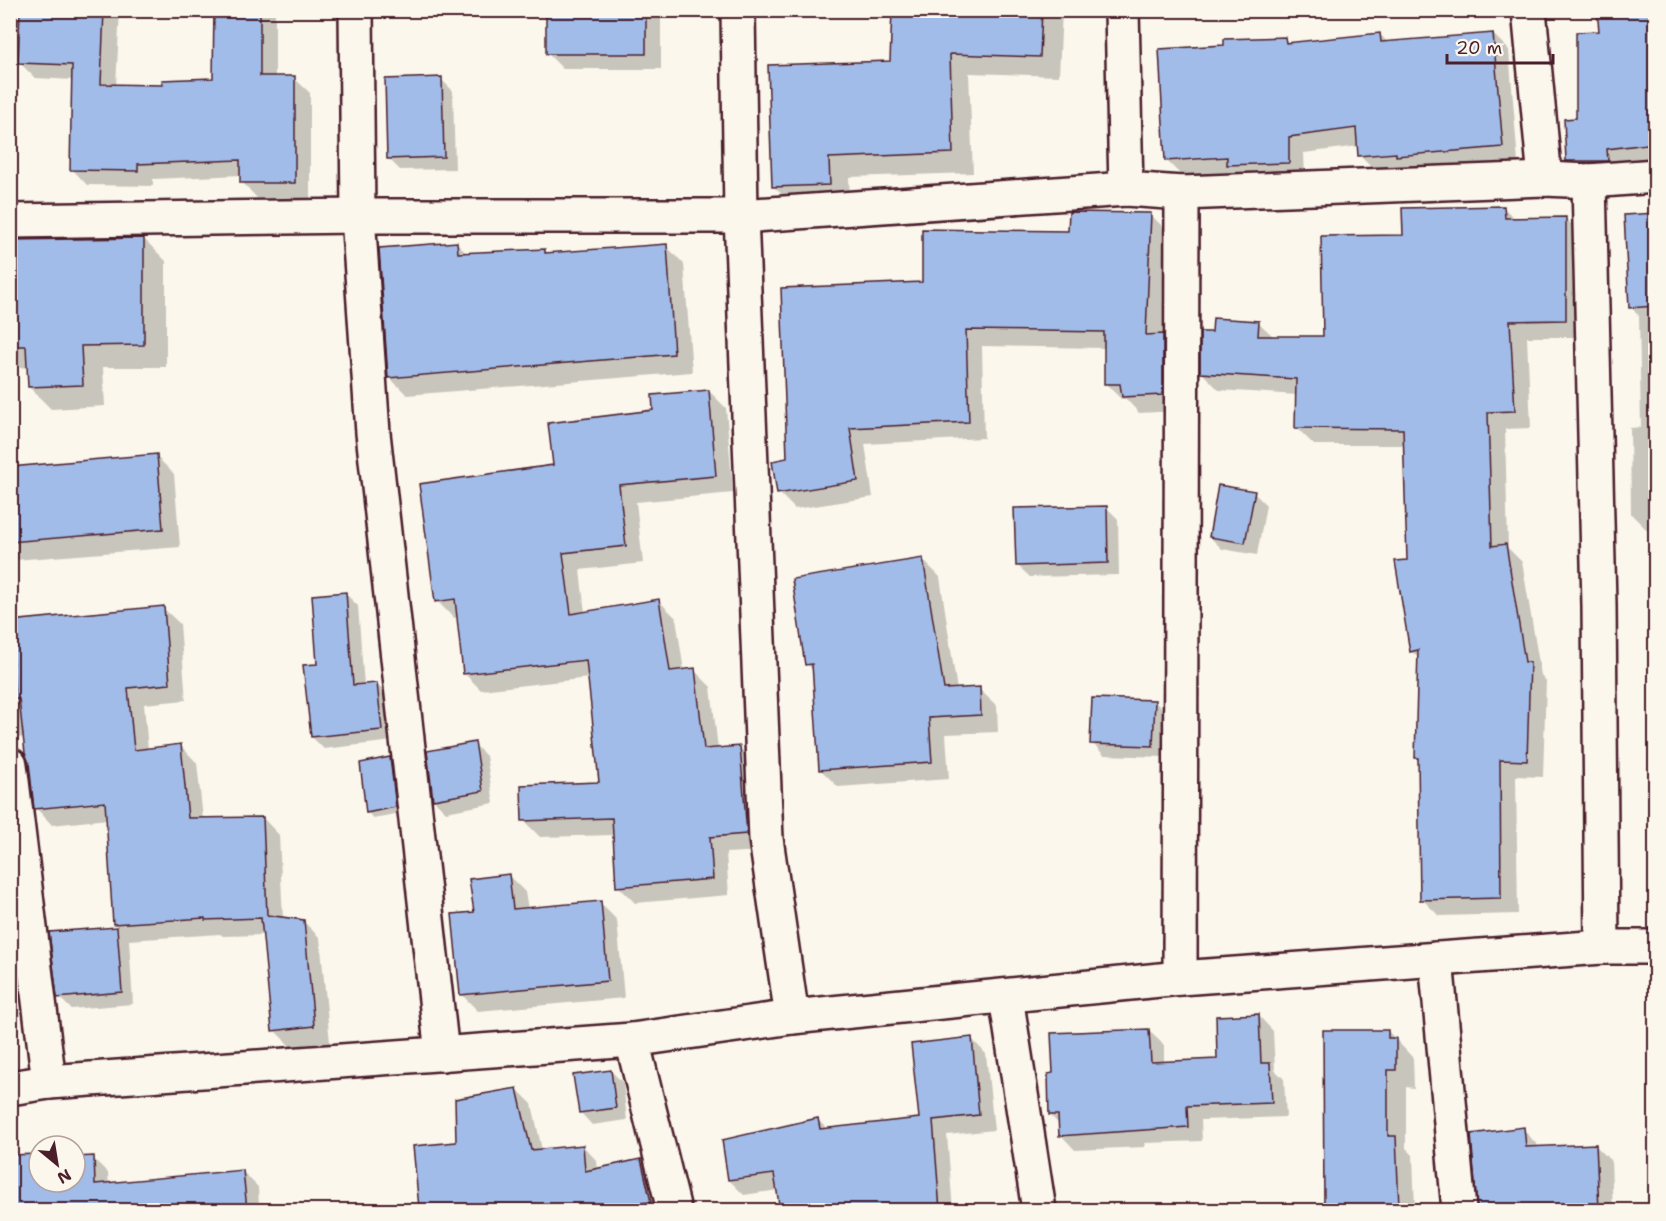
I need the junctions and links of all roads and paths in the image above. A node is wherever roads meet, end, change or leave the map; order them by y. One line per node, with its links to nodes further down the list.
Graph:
1 (356, 10): 10 (street)
2 (738, 10): 11 (street)
3 (1122, 10): 8 (street)
4 (1529, 10): 6 (street)
5 (1656, 176): 7 (street)
6 (1545, 178): 7 (street); 9 (street)
7 (1589, 181): 14 (street)
8 (1126, 189): 9 (street); 11 (street)
9 (1182, 194): 17 (street)
10 (357, 216): 11 (street); 12 (street); 21 (street)
11 (741, 216): 19 (street)
12 (10, 221)
13 (10, 765): 22 (street)
14 (1602, 947): 15 (street); 16 (street)
15 (1656, 948)
16 (1436, 959): 17 (street); 26 (street)
17 (1180, 978): 18 (street)
18 (1006, 997): 19 (street); 25 (street)
19 (792, 1017): 20 (street)
20 (632, 1040): 21 (street); 24 (street)
21 (442, 1054): 22 (street)
22 (49, 1082): 23 (street)
23 (10, 1088)
24 (674, 1210)
25 (1039, 1210)
26 (1459, 1210)

